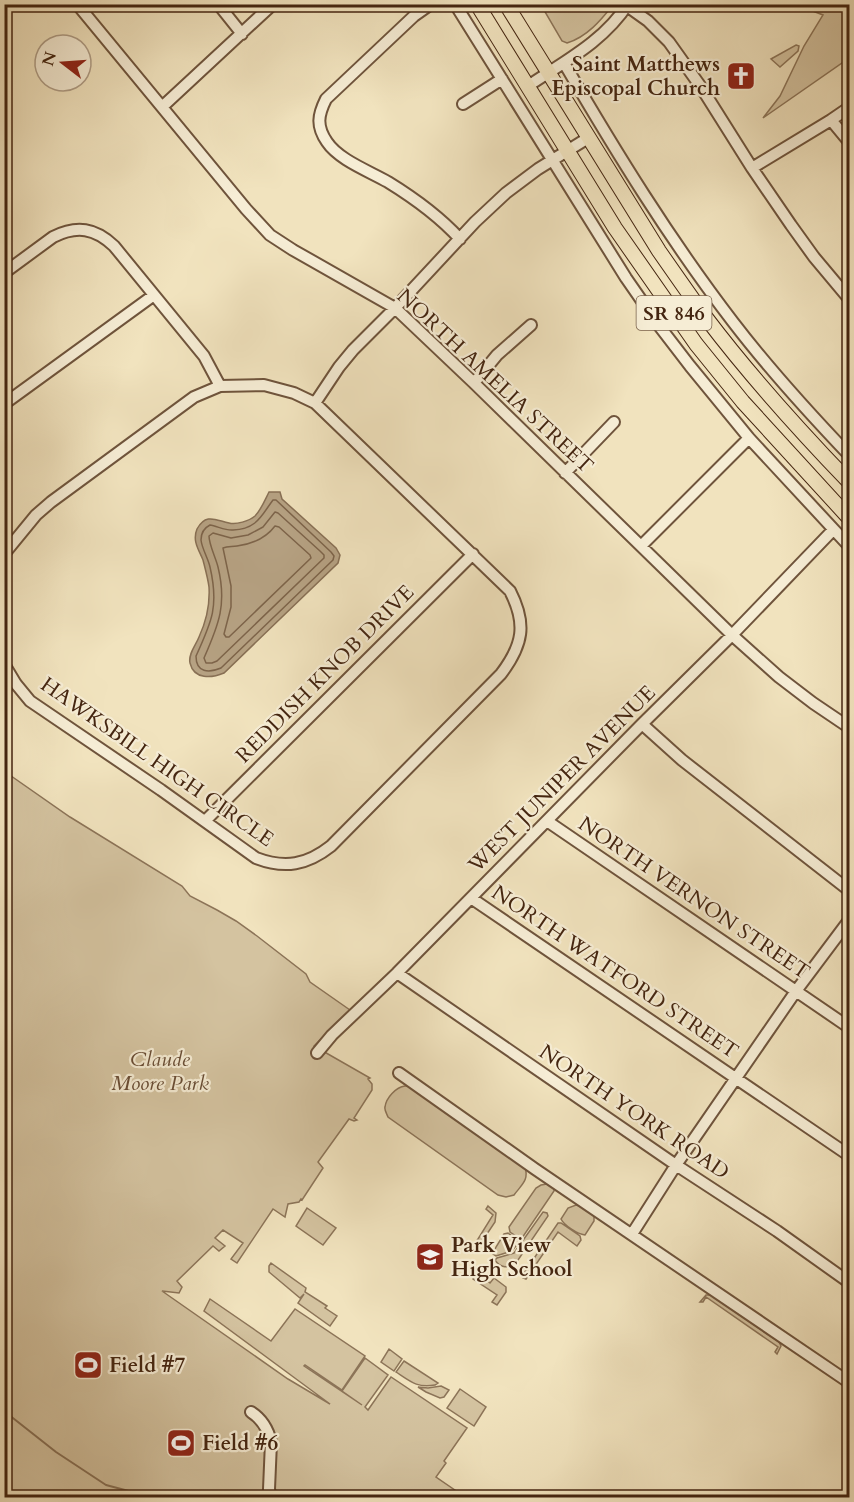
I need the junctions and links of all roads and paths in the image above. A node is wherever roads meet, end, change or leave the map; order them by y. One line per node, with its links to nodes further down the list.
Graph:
1 (77, 4): 15 (street, NORTH AMELIA STREET)
2 (218, 4): 9 (street)
3 (273, 4): 9 (street)
4 (431, 4): 23 (street)
5 (455, 4): 12 (street)
6 (477, 4): 13 (main road, SR 846)
7 (506, 4): 11 (main road, SR 846)
8 (628, 5): 10 (street); 22 (street)
9 (242, 34): 15 (street)
10 (564, 63): 11 (street); 35 (street)
11 (548, 72): 13 (street); 18 (main road, SR 846)
12 (501, 79): 14 (street); 21 (street)
13 (528, 86): 20 (main road, SR 846)
14 (463, 104)
15 (162, 107): 27 (street, NORTH AMELIA STREET)
16 (849, 107): 17 (street)
17 (831, 120): 19 (street); 22 (street)
18 (588, 138): 20 (street); 37 (main road, SR 846)
19 (849, 142)
20 (567, 151): 21 (street); 38 (main road, SR 846)
21 (552, 161): 23 (street); 34 (street)
22 (752, 168): 26 (street)
23 (460, 238): 27 (street)
24 (4, 273): 25 (street)
25 (154, 295): 30 (street); 32 (street)
26 (849, 300)
27 (395, 308): 29 (street, NORTH AMELIA STREET); 31 (street)
28 (531, 325): 29 (street)
29 (474, 383): 36 (street, NORTH AMELIA STREET)
30 (220, 386): 31 (street, HAWKSBILL HIGH CIRCLE); 42 (street, HAWKSBILL HIGH CIRCLE)
31 (315, 403): 43 (street, HAWKSBILL HIGH CIRCLE)
32 (4, 404)
33 (614, 422): 36 (street)
34 (749, 438): 39 (street); 40 (street)
35 (849, 456)
36 (565, 472): 40 (street, NORTH AMELIA STREET)
37 (849, 483)
38 (849, 519)
39 (833, 530): 41 (street); 44 (street, WEST JUNIPER AVENUE)
40 (641, 546): 44 (street, NORTH AMELIA STREET)
41 (849, 547)
42 (4, 554)
43 (472, 554): 48 (street, REDDISH KNOB DRIVE); 48 (street, HAWKSBILL HIGH CIRCLE)
44 (732, 635): 46 (street, WEST JUNIPER AVENUE); 47 (street, NORTH AMELIA STREET)
45 (4, 664): 48 (street, HAWKSBILL HIGH CIRCLE)
46 (642, 724): 49 (street, WEST JUNIPER AVENUE); 50 (street)
47 (849, 728)
48 (205, 821)
49 (547, 821): 51 (street, WEST JUNIPER AVENUE); 54 (street, NORTH VERNON STREET)
50 (849, 891)
51 (471, 898): 53 (street, WEST JUNIPER AVENUE); 58 (street, NORTH WATFORD STREET)
52 (849, 919): 54 (street)
53 (398, 973): 56 (street, WEST JUNIPER AVENUE); 60 (street, NORTH YORK ROAD)
54 (796, 991): 55 (street, NORTH VERNON STREET); 58 (street)
55 (849, 1028)
56 (317, 1053)
57 (399, 1073): 61 (street)
58 (736, 1078): 59 (street, NORTH WATFORD STREET); 60 (street)
59 (849, 1156)
60 (676, 1165): 61 (street); 62 (street, NORTH YORK ROAD)
61 (632, 1234): 63 (street)
62 (849, 1283)
63 (849, 1383)
64 (251, 1412): 65 (street)
65 (271, 1497)

